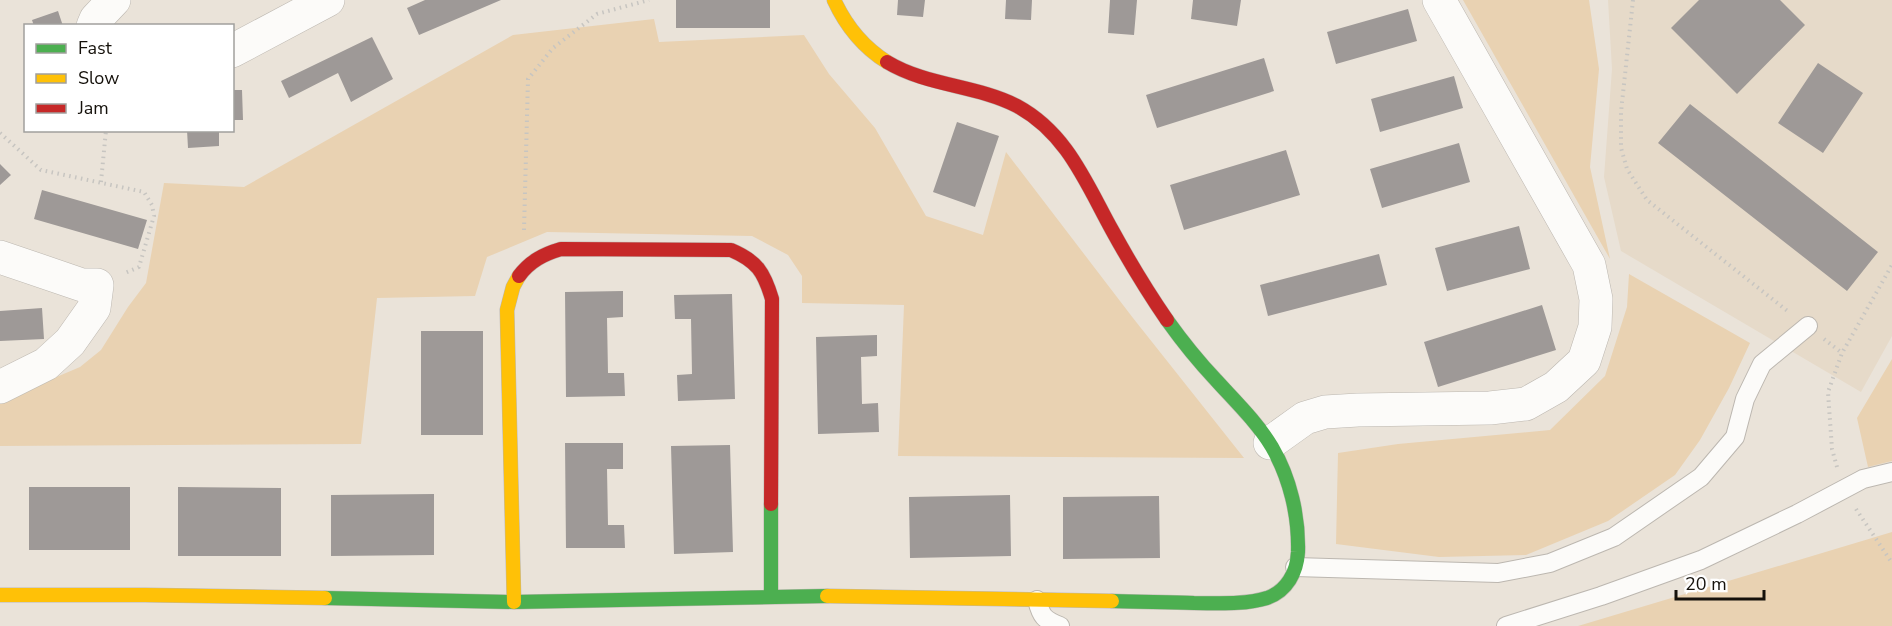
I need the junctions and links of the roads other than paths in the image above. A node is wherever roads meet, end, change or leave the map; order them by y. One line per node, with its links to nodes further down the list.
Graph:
1 (114, 0): 5 (street)
2 (328, 0): 6 (street)
3 (834, 0): 10 (street)
4 (1439, 0): 10 (street)
5 (94, 24)
6 (234, 50)
7 (0, 257): 9 (street)
8 (1808, 326): 12 (lane)
9 (0, 387)
10 (1270, 443): 12 (street)
11 (1892, 472): 18 (lane)
12 (1295, 567): 15 (street)
13 (0, 595): 16 (street)
14 (771, 597): 15 (street); 16 (street); 16 (street)
15 (1037, 600): 17 (lane)
16 (514, 602)
17 (1060, 626)
18 (1506, 626)

